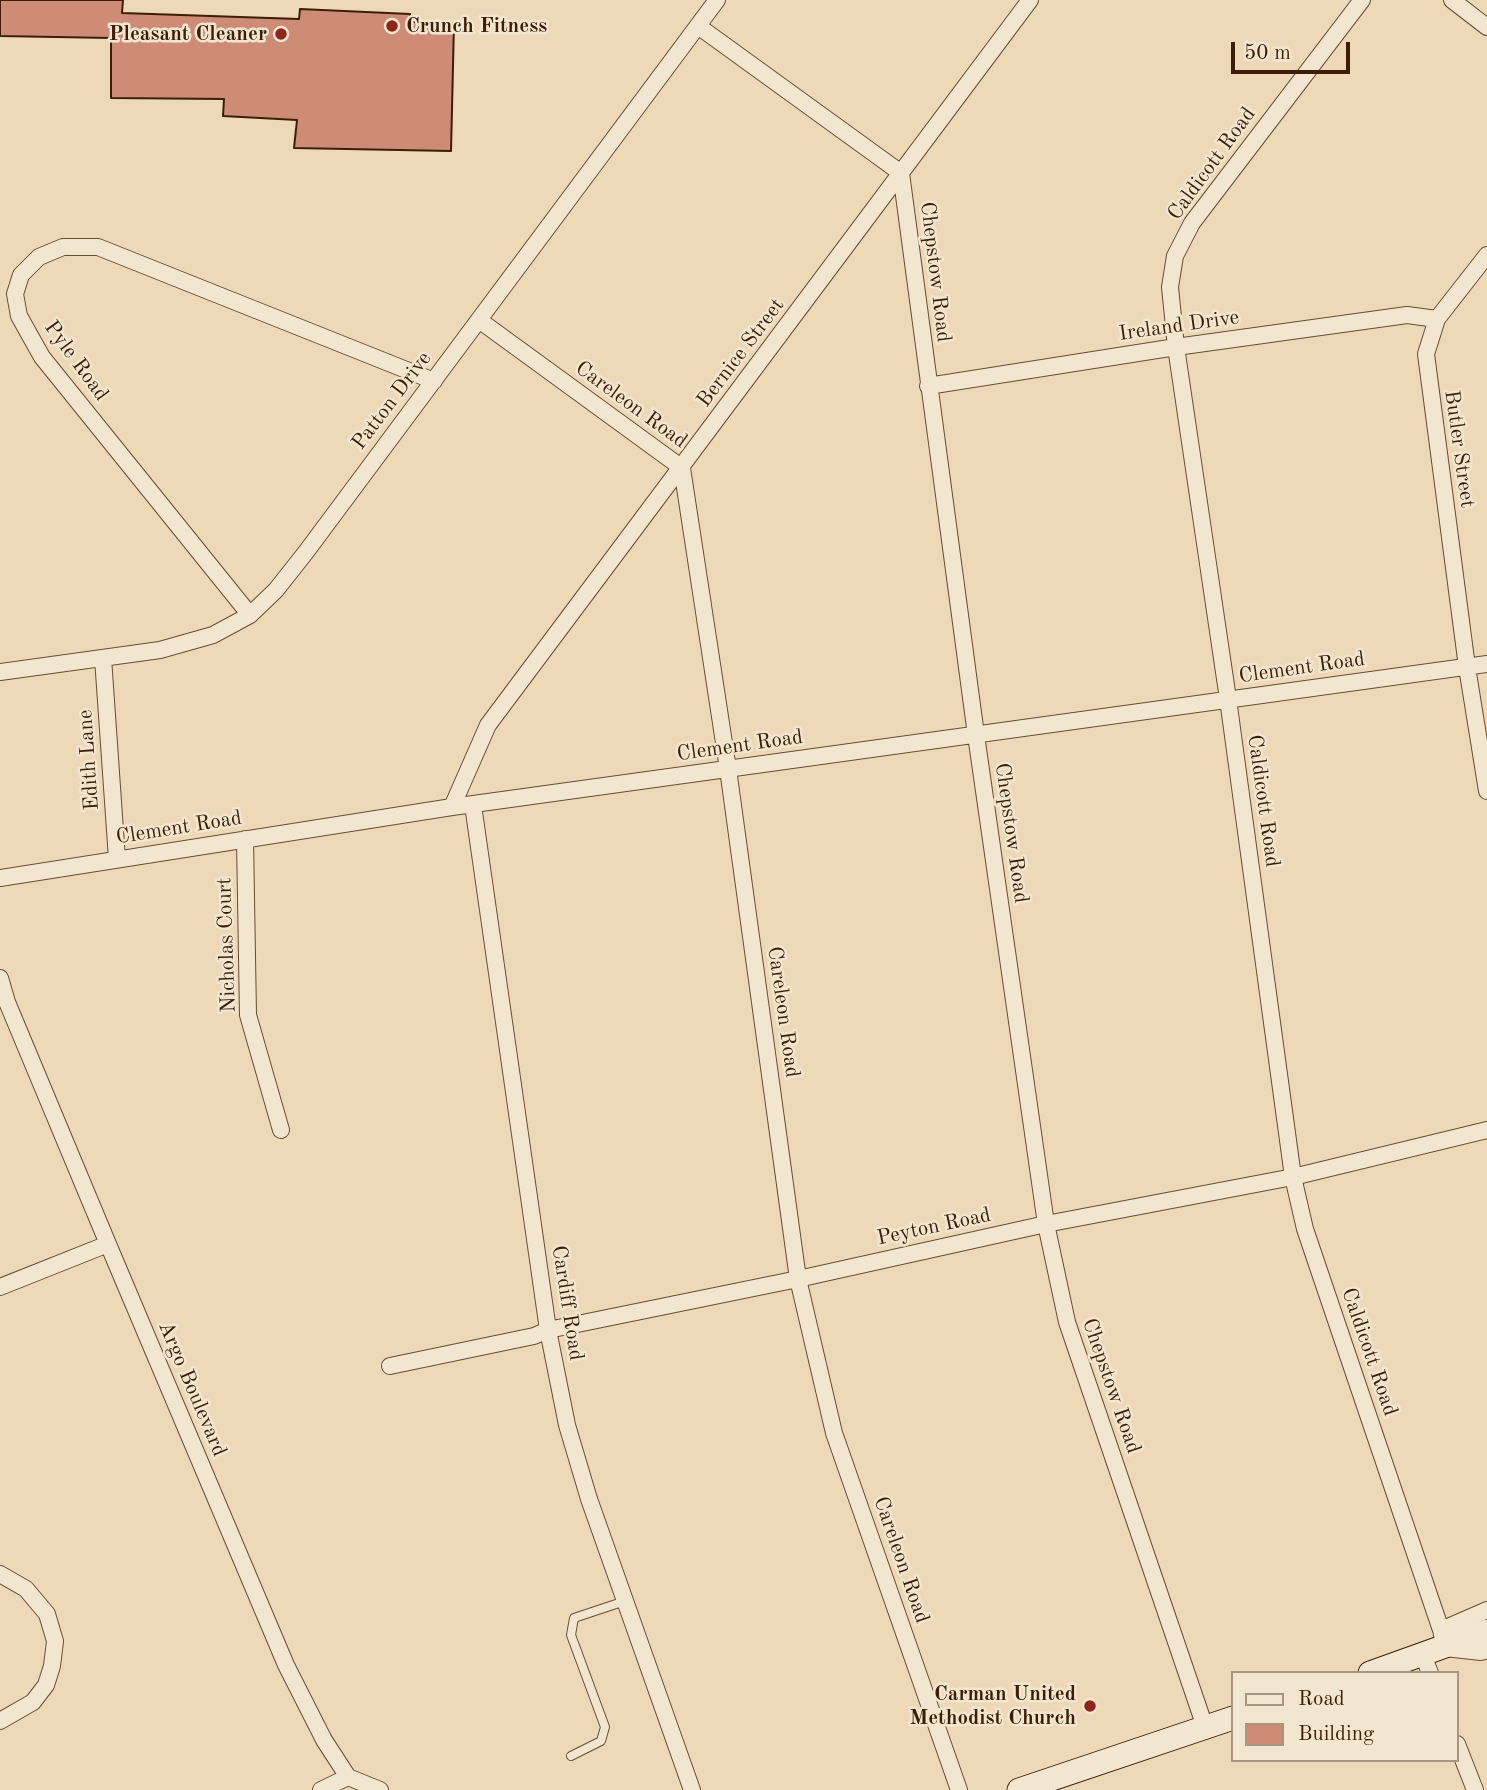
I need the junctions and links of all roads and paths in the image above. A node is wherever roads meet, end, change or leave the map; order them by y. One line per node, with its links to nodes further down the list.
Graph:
1 (716, 0): 5 (street, Patton Drive)
2 (1030, 0): 7 (street, Bernice Street)
3 (1362, 0): 11 (street, Caldicott Road)
4 (1452, 0): 6 (street)
5 (698, 26): 7 (street); 10 (street, Patton Drive)
6 (1487, 27)
7 (901, 173): 13 (street, Chepstow Road); 14 (street, Bernice Street)
8 (1487, 255): 9 (street, Butler Street)
9 (1437, 319): 11 (street, Ireland Drive); 18 (street, Butler Street)
10 (479, 320): 12 (street, Patton Drive); 14 (street, Careleon Road)
11 (1176, 347): 13 (street, Ireland Drive); 20 (street, Caldicott Road)
12 (434, 381): 15 (street, Patton Drive); 15 (street, Pyle Road)
13 (928, 386): 21 (street, Chepstow Road)
14 (681, 468): 22 (street, Careleon Road); 25 (street, Bernice Street)
15 (250, 615): 16 (street, Patton Drive)
16 (103, 657): 19 (street, Patton Drive); 27 (street, Edith Lane)
17 (1487, 664): 18 (street, Clement Road)
18 (1467, 667): 20 (street, Clement Road); 23 (street, Butler Street)
19 (0, 672)
20 (1228, 699): 21 (street, Clement Road); 32 (street, Caldicott Road)
21 (976, 735): 22 (street, Clement Road); 33 (street, Chepstow Road)
22 (728, 769): 24 (street, Clement Road); 35 (street, Careleon Road)
23 (1487, 791)
24 (473, 805): 25 (street, Clement Road); 37 (street, Cardiff Road)
25 (452, 807): 26 (street, Clement Road)
26 (245, 839): 27 (street, Clement Road); 30 (street, Nicholas Court)
27 (117, 859): 28 (street, Clement Road)
28 (0, 878)
29 (0, 978): 34 (street, Argo Boulevard)
30 (281, 1130)
31 (1487, 1130): 32 (street, Peyton Road)
32 (1293, 1177): 33 (street, Peyton Road); 44 (street, Caldicott Road)
33 (1046, 1224): 35 (street, Peyton Road); 48 (street, Chepstow Road)
34 (108, 1244): 36 (street); 51 (street, Argo Boulevard)
35 (798, 1279): 37 (street, Peyton Road); 56 (street, Careleon Road)
36 (0, 1287)
37 (548, 1330): 38 (street, Peyton Road); 40 (street, Cardiff Road)
38 (390, 1366)
39 (0, 1574): 47 (street)
40 (625, 1601): 50 (lane); 55 (street, Cardiff Road)
41 (1487, 1610): 44 (street)
42 (1487, 1631): 44 (main road)
43 (1487, 1650): 44 (street)
44 (1435, 1651): 45 (main road)
45 (1376, 1671)
46 (1232, 1718): 48 (main road)
47 (0, 1721)
48 (1205, 1727): 52 (main road)
49 (1459, 1749): 58 (street)
50 (571, 1756)
51 (348, 1777): 53 (street); 54 (street)
52 (1061, 1784): 57 (main road)
53 (321, 1790)
54 (380, 1790)
55 (692, 1790)
56 (959, 1790)
57 (1018, 1790)
58 (1475, 1790)

